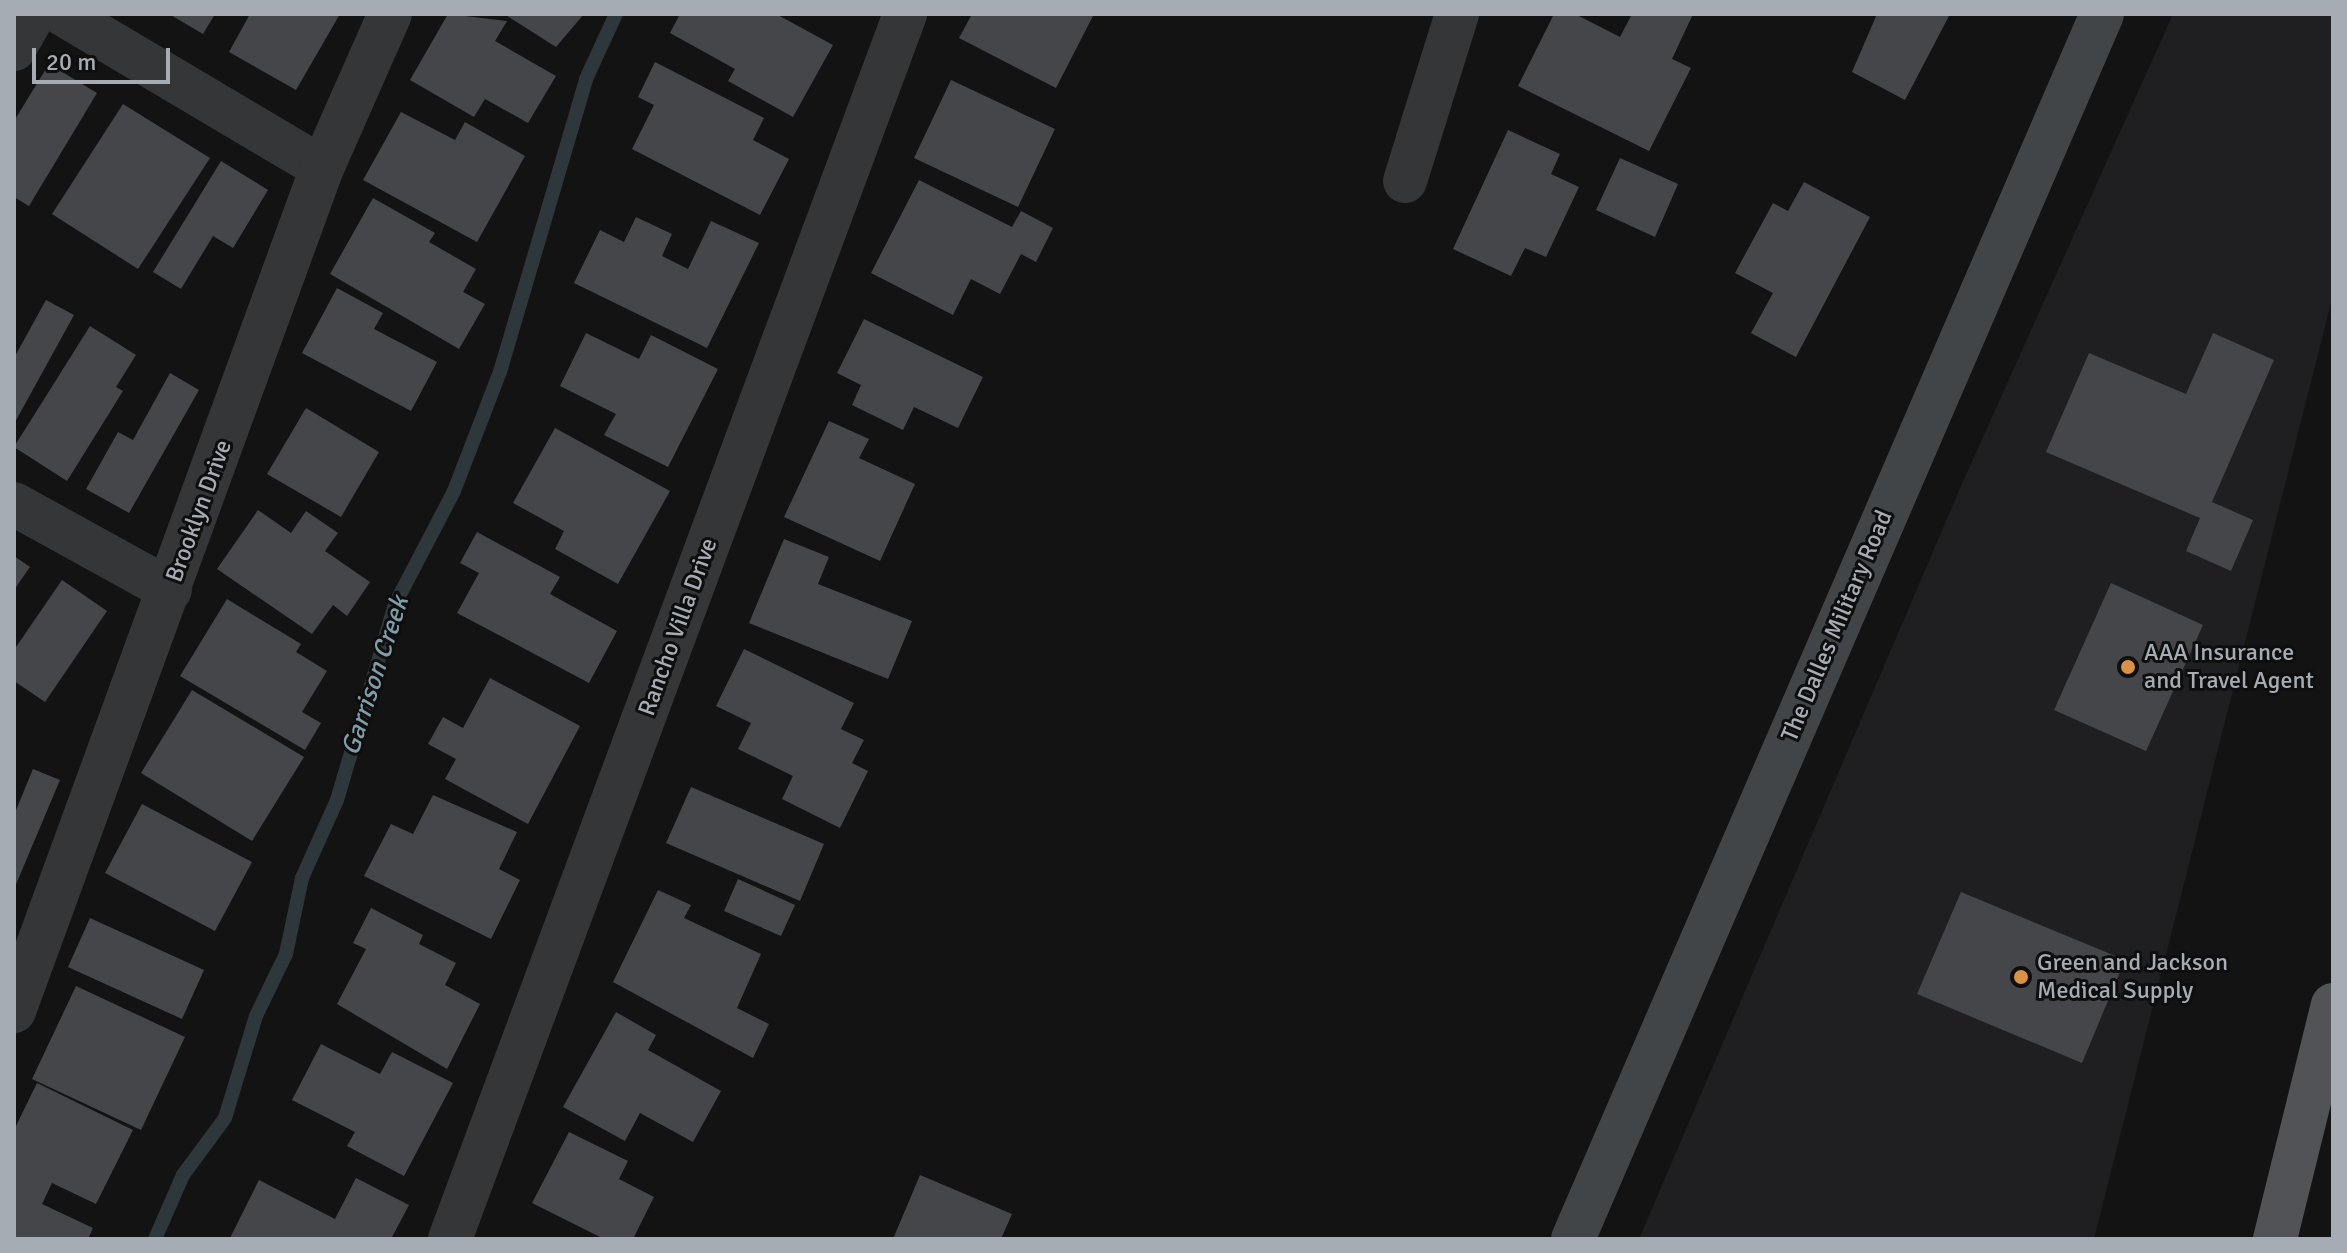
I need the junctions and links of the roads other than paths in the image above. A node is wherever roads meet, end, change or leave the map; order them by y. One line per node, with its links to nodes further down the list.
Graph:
1 (34, 14): 7 (street)
2 (63, 14): 8 (street)
3 (390, 14): 8 (street, Brooklyn Drive)
4 (905, 14): 15 (street, Rancho Villa Drive)
5 (1457, 14): 9 (street)
6 (2102, 14): 16 (main road, The Dalles Military Road)
7 (14, 49)
8 (322, 168): 11 (street, Brooklyn Drive)
9 (1405, 181)
10 (14, 504): 11 (street)
11 (170, 590): 12 (street, Brooklyn Drive)
12 (26, 935): 14 (street, Brooklyn Drive)
13 (2333, 1005): 17 (main road)
14 (14, 1011)
15 (450, 1239)
16 (1573, 1239)
17 (2275, 1239)

